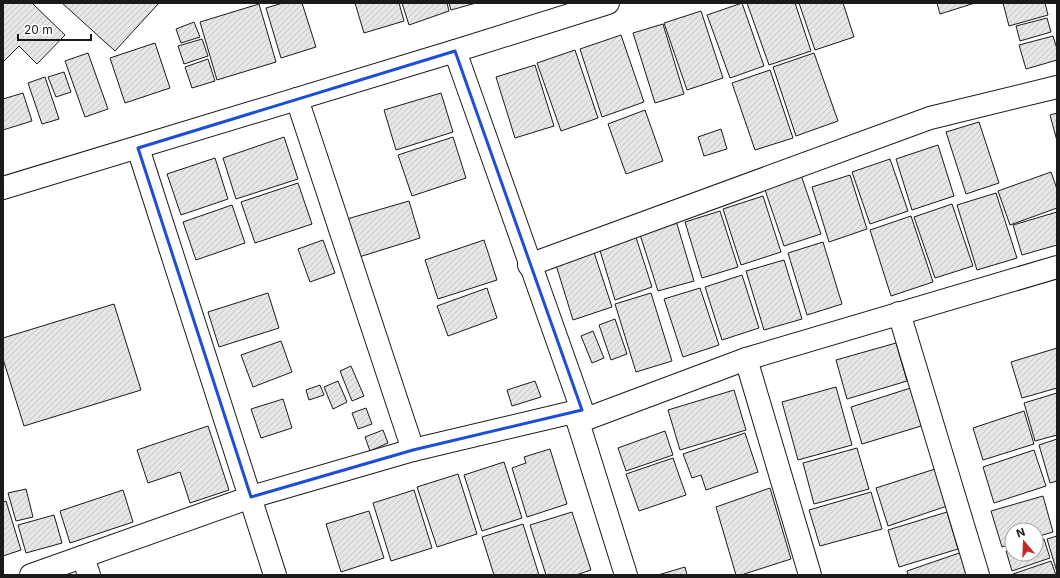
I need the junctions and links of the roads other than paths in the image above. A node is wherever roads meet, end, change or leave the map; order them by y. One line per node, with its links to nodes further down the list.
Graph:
1 (608, 3): 2 (street)
2 (562, 10): 3 (street)
3 (455, 51): 5 (street); 8 (street)
4 (1057, 87): 8 (street)
5 (297, 99): 6 (street); 13 (street)
6 (138, 148): 7 (street); 14 (street)
7 (3, 188)
8 (529, 265): 12 (street)
9 (1057, 267): 10 (street)
10 (899, 313): 11 (street); 20 (street)
11 (746, 359): 12 (street); 19 (street)
12 (580, 416): 13 (street); 18 (street)
13 (413, 450): 14 (street)
14 (251, 497): 15 (street); 17 (street)
15 (86, 566): 16 (street)
16 (31, 575)
17 (275, 575)
18 (626, 575)
19 (810, 575)
20 (978, 575)

